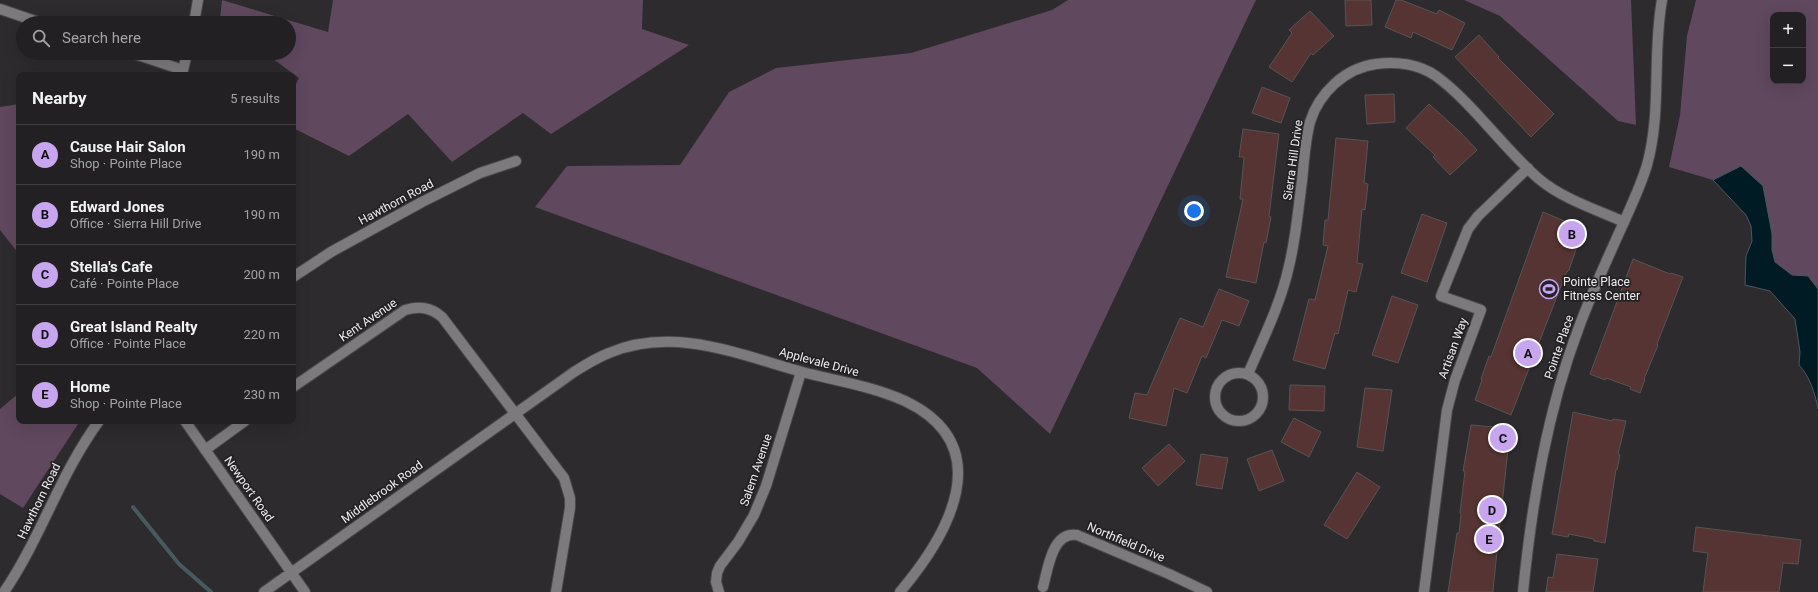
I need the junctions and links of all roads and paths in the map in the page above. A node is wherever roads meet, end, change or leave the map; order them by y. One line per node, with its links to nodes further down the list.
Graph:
1 (198, 0): 5 (street)
2 (1662, 0): 12 (street, Pointe Place)
3 (0, 9): 4 (street)
4 (20, 16)
5 (195, 16)
6 (150, 60): 8 (street)
7 (186, 60): 9 (street)
8 (180, 72)
9 (183, 72)
10 (516, 161): 13 (street, Hawthorn Road)
11 (1528, 168): 12 (street, Sierra Hill Drive); 15 (street, Sierra Hill Drive); 31 (street, Artisan Way)
12 (1624, 222): 32 (street, Pointe Place)
13 (296, 275)
14 (801, 372): 17 (street, Applevale Drive); 28 (street, Salem Avenue); 29 (street, Applevale Drive)
15 (1248, 374): 15 (street)
16 (296, 385): 17 (street, Kent Avenue)
17 (515, 412): 22 (street, Middlebrook Road); 27 (street, Kent Avenue)
18 (97, 424): 24 (street, Hawthorn Road)
19 (188, 424): 21 (street, Newport Road)
20 (241, 424): 21 (street)
21 (205, 450): 22 (street, Newport Road)
22 (292, 572): 25 (street, Middlebrook Road); 26 (street)
23 (1043, 587): 30 (street, Northfield Drive)
24 (4, 592)
25 (264, 592)
26 (305, 592)
27 (556, 592)
28 (719, 592)
29 (900, 592)
30 (1207, 592)
31 (1424, 592)
32 (1523, 592)

